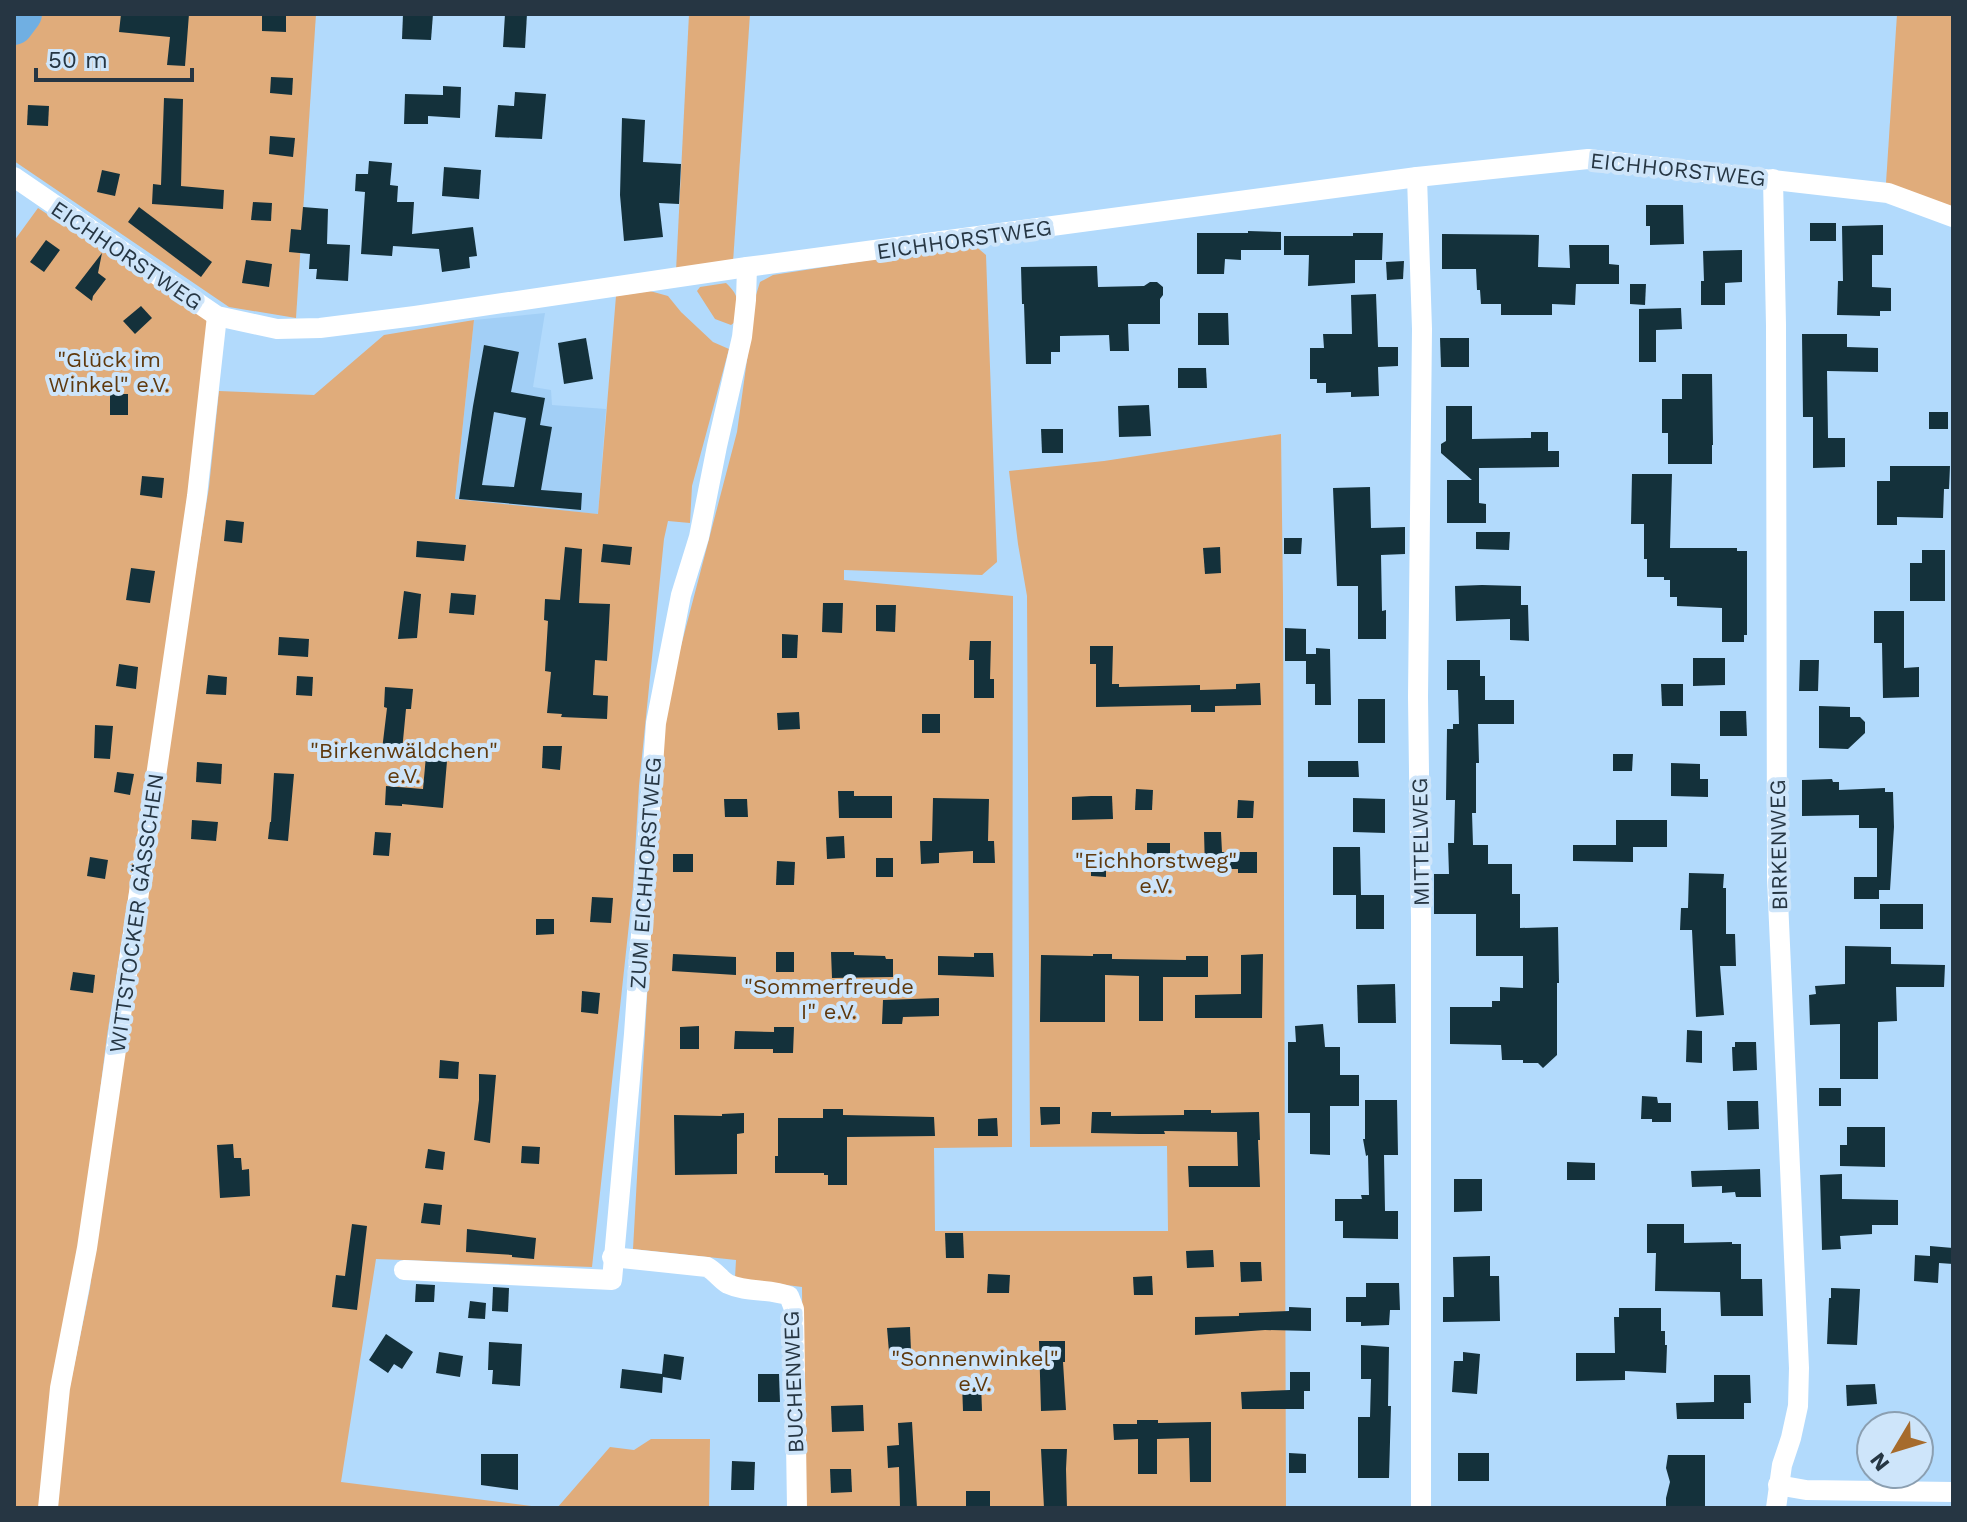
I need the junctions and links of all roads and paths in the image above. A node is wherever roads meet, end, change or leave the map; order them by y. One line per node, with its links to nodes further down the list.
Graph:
1 (14, 177): 6 (street, EICHHORSTWEG)
2 (1417, 177): 3 (street, EICHHORSTWEG); 5 (street, EICHHORSTWEG); 13 (street, MITTELWEG)
3 (1773, 179): 4 (street, EICHHORSTWEG); 9 (street, BIRKENWEG)
4 (1953, 217)
5 (747, 267): 6 (street, EICHHORSTWEG); 7 (street, ZUM EICHHORSTWEG)
6 (217, 316): 11 (street, WITTSTOCKER GÄSSCHEN)
7 (612, 1257): 8 (street); 12 (street, BUCHENWEG)
8 (404, 1270)
9 (1778, 1485): 10 (street); 14 (street, BIRKENWEG)
10 (1953, 1492)
11 (48, 1508)
12 (797, 1508)
13 (1421, 1508)
14 (1776, 1508)

